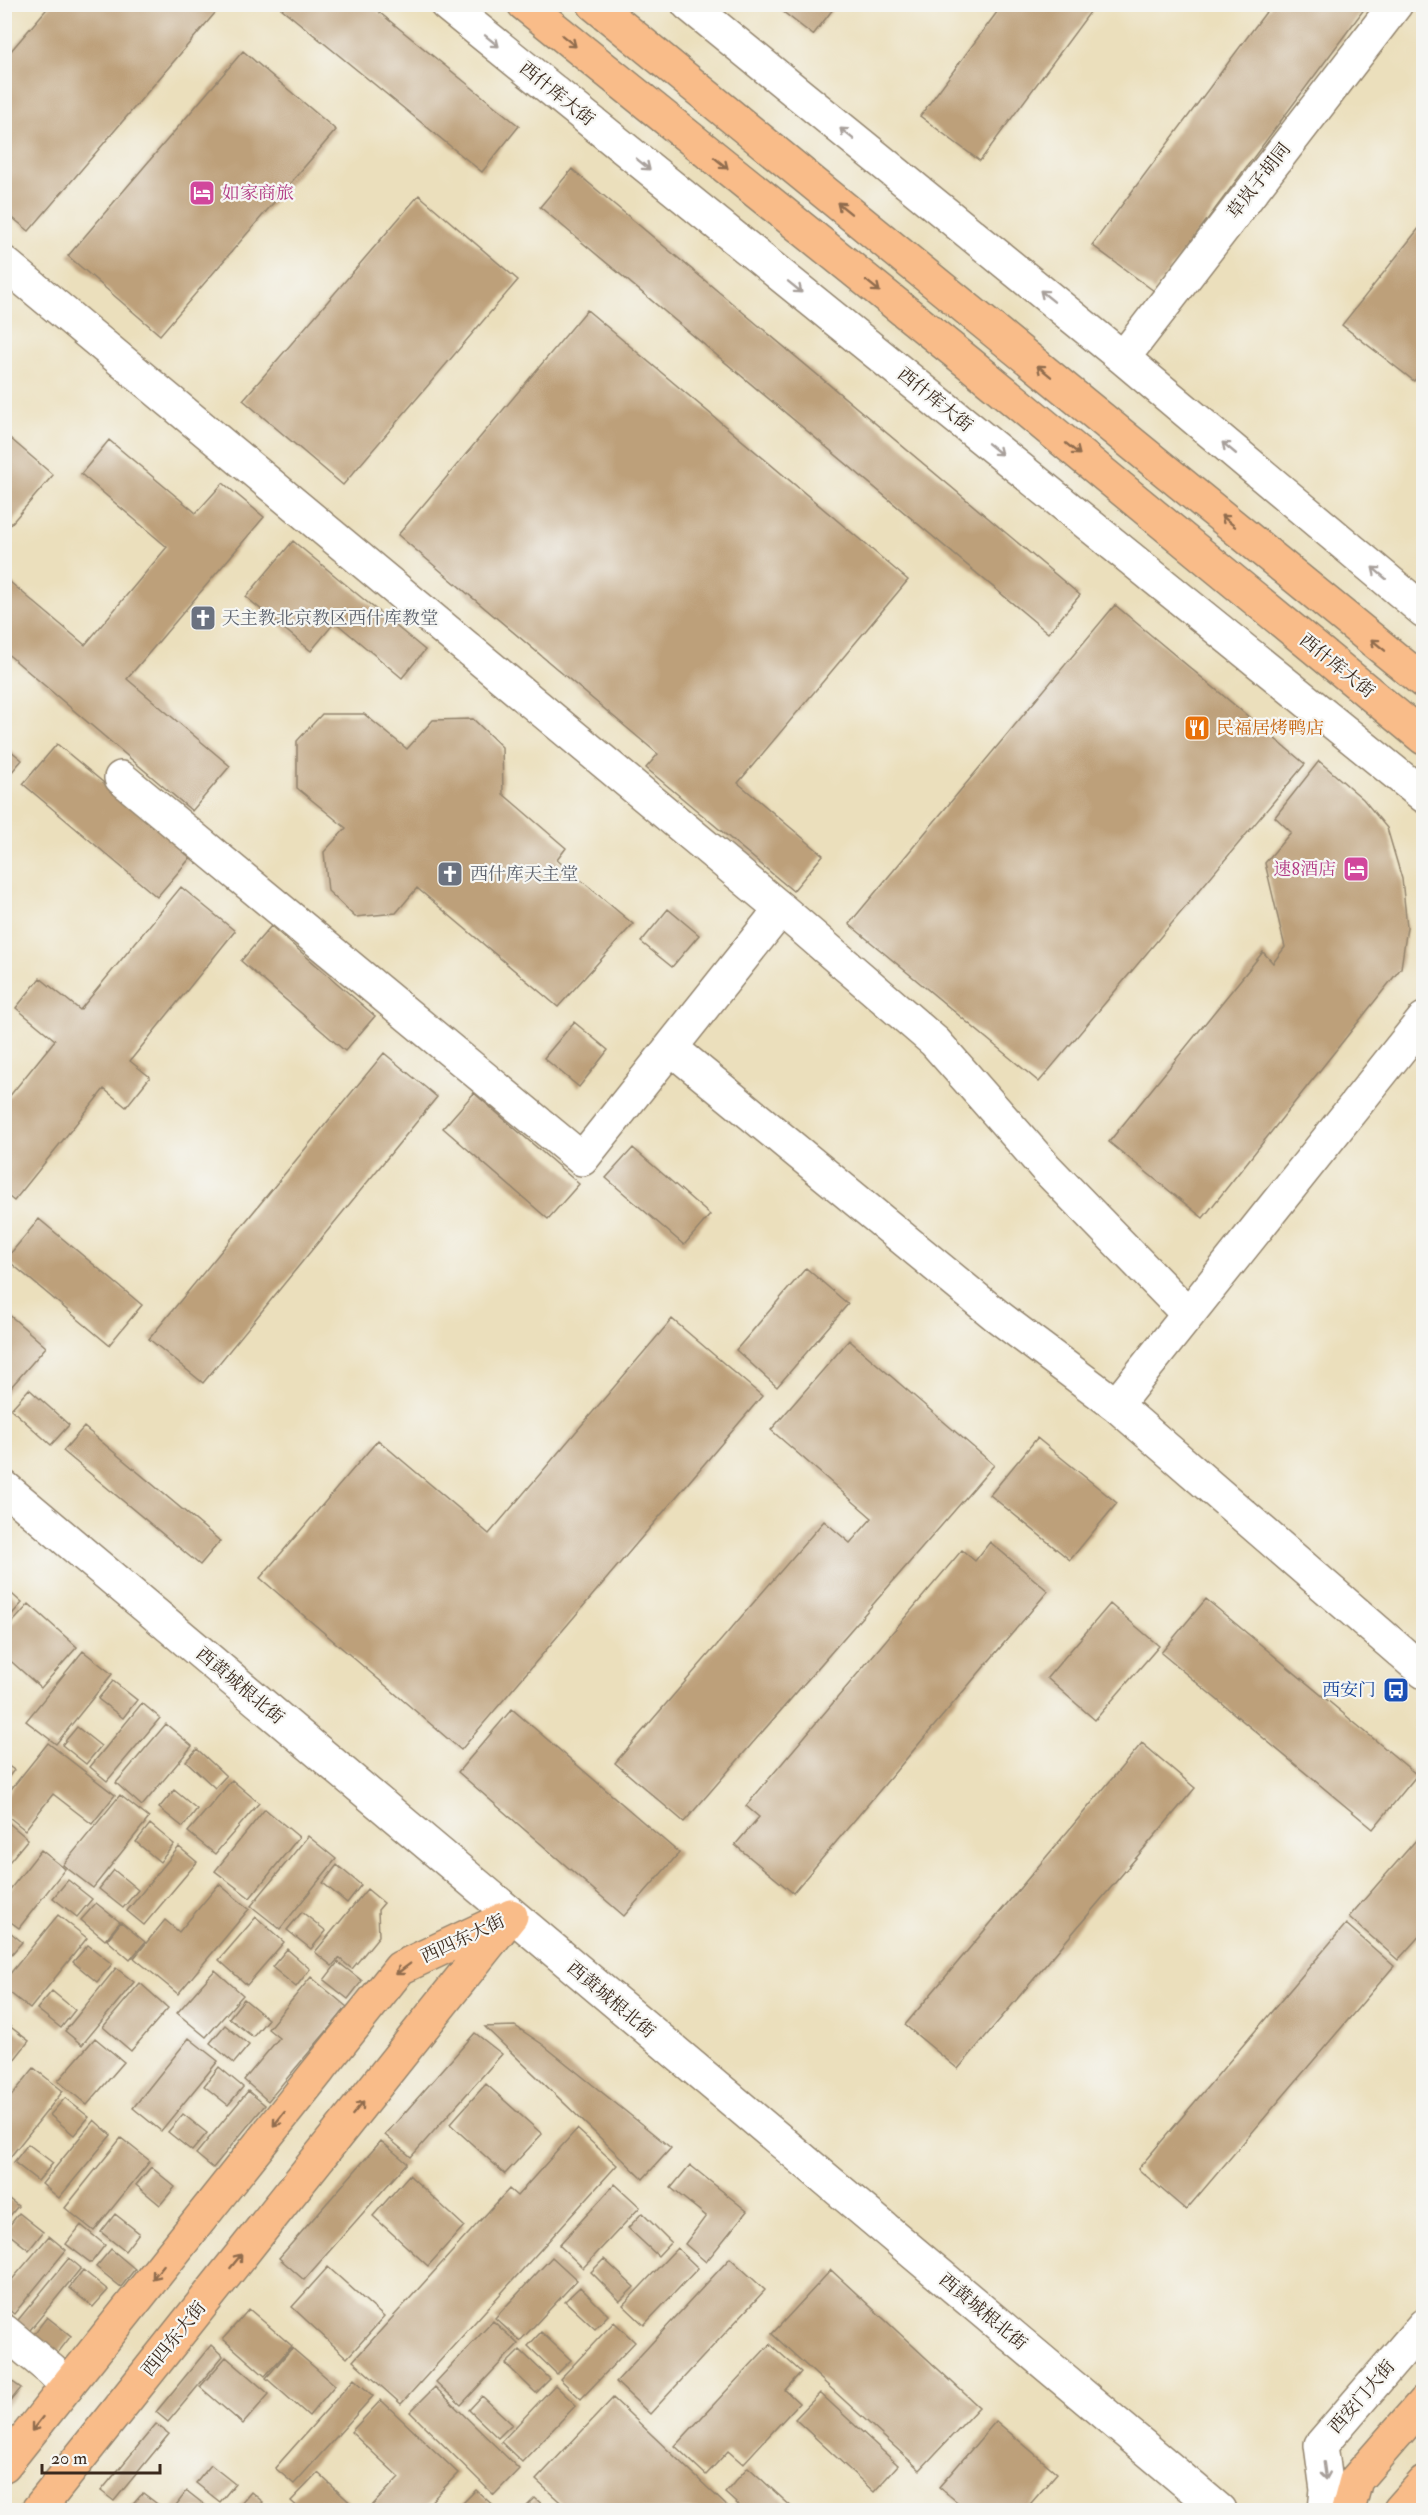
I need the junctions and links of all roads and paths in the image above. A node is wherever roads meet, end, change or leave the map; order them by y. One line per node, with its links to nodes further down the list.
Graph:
1 (446, 4): 12 (street, 西什库大街, one-way to 12)
2 (524, 4): 10 (main road, 西什库大街, one-way to 10)
3 (594, 4): 9 (main road, one-way to 3)
4 (688, 4): 7 (street, one-way to 4)
5 (1396, 4): 7 (street, 草岚子胡同)
6 (4, 263): 13 (street)
7 (1123, 358): 8 (street, one-way to 7)
8 (1424, 611)
9 (1424, 682)
10 (1424, 738)
11 (121, 778): 15 (street)
12 (1424, 796)
13 (781, 909): 15 (street); 16 (street)
14 (1424, 1019): 16 (street)
15 (671, 1047): 17 (street)
16 (1188, 1314): 17 (street)
17 (1116, 1405): 19 (street)
18 (4, 1487): 20 (street, 西黄城根北街)
19 (1424, 1672)
20 (511, 1916): 23 (main road, 西四东大街, one-way to 23); 27 (main road, 西四东大街, one-way to 20); 28 (street, 西黄城根北街)
21 (1424, 2325): 29 (street, 西安门大街, one-way to 29)
22 (4, 2331): 23 (street)
23 (66, 2386): 25 (main road, 西四东大街, one-way to 25)
24 (1424, 2402): 30 (main road)
25 (4, 2465)
26 (1424, 2483): 31 (main road)
27 (38, 2511)
28 (1220, 2511)
29 (1326, 2511)
30 (1348, 2511)
31 (1400, 2511)

